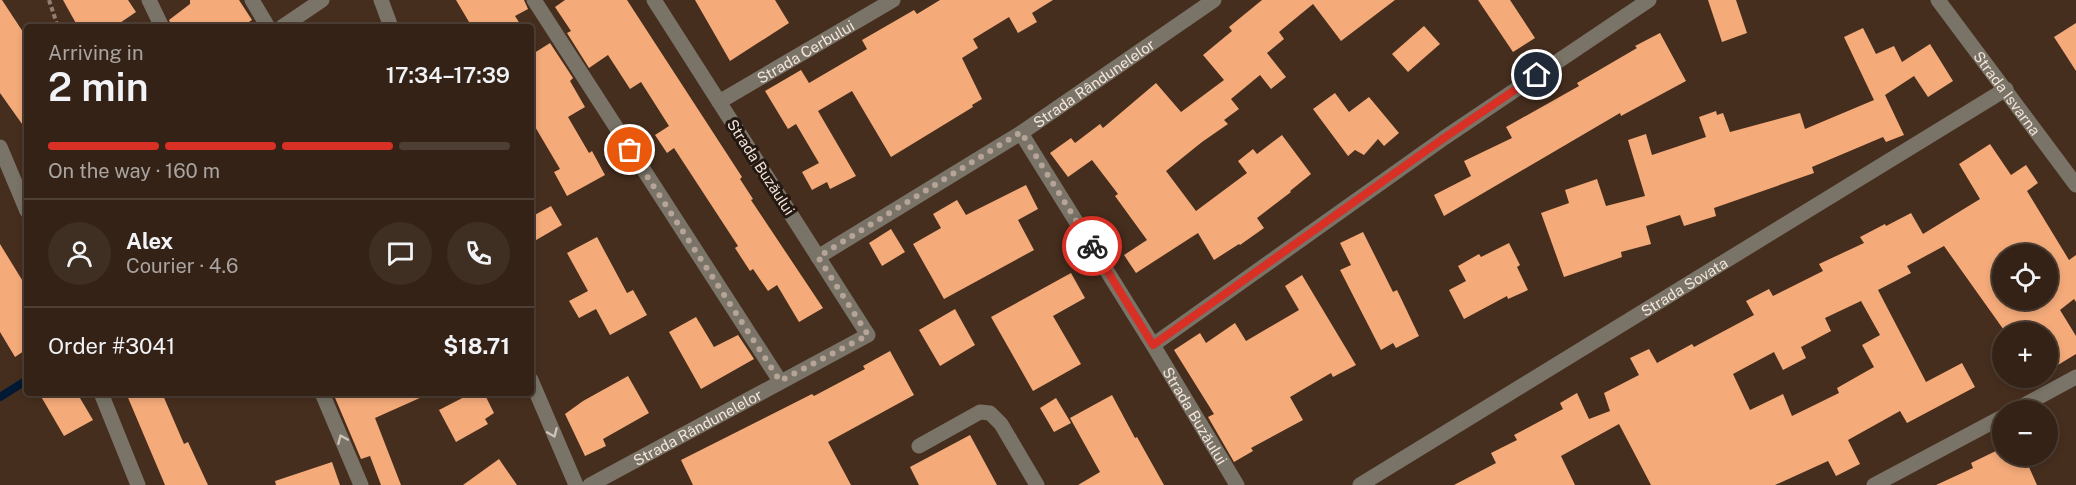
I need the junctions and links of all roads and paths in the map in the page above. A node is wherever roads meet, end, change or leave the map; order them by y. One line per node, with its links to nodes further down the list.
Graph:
1 (49, 0): 12 (path)
2 (149, 0): 13 (street)
3 (252, 0): 14 (street)
4 (322, 0): 15 (street)
5 (381, 0): 16 (street)
6 (534, 0): 27 (street)
7 (654, 0): 18 (street, Strada Buzăului)
8 (893, 0): 18 (street, Strada Cerbului)
9 (1214, 0): 19 (street, Strada Rândunelelor)
10 (1649, 0): 25 (street)
11 (1938, 0): 17 (street, Strada Isvarna)
12 (57, 24)
13 (161, 24)
14 (266, 24)
15 (286, 24)
16 (390, 24)
17 (2006, 89): 21 (street, Strada Isvarna); 40 (street, Strada Sovata)
18 (719, 102): 23 (street, Strada Buzăului)
19 (1021, 132): 23 (street, Strada Rândunelelor); 25 (street, Strada Buzăului)
20 (0, 147): 22 (street)
21 (2076, 185)
22 (24, 194)
23 (818, 257): 24 (street, Strada Buzăului)
24 (868, 335): 27 (street, Strada Rândunelelor)
25 (1153, 345): 39 (street, Strada Buzăului)
26 (2076, 377): 31 (street)
27 (780, 381): 37 (street, Strada Rândunelelor)
28 (534, 387): 36 (street, one-way to 36)
29 (102, 396): 34 (street)
30 (323, 396): 35 (street, one-way to 30)
31 (2033, 400)
32 (1992, 422): 41 (street)
33 (919, 446): 38 (street)
34 (138, 485)
35 (361, 485)
36 (576, 485)
37 (590, 485)
38 (1037, 485)
39 (1237, 485)
40 (1360, 485)
41 (1874, 485)

